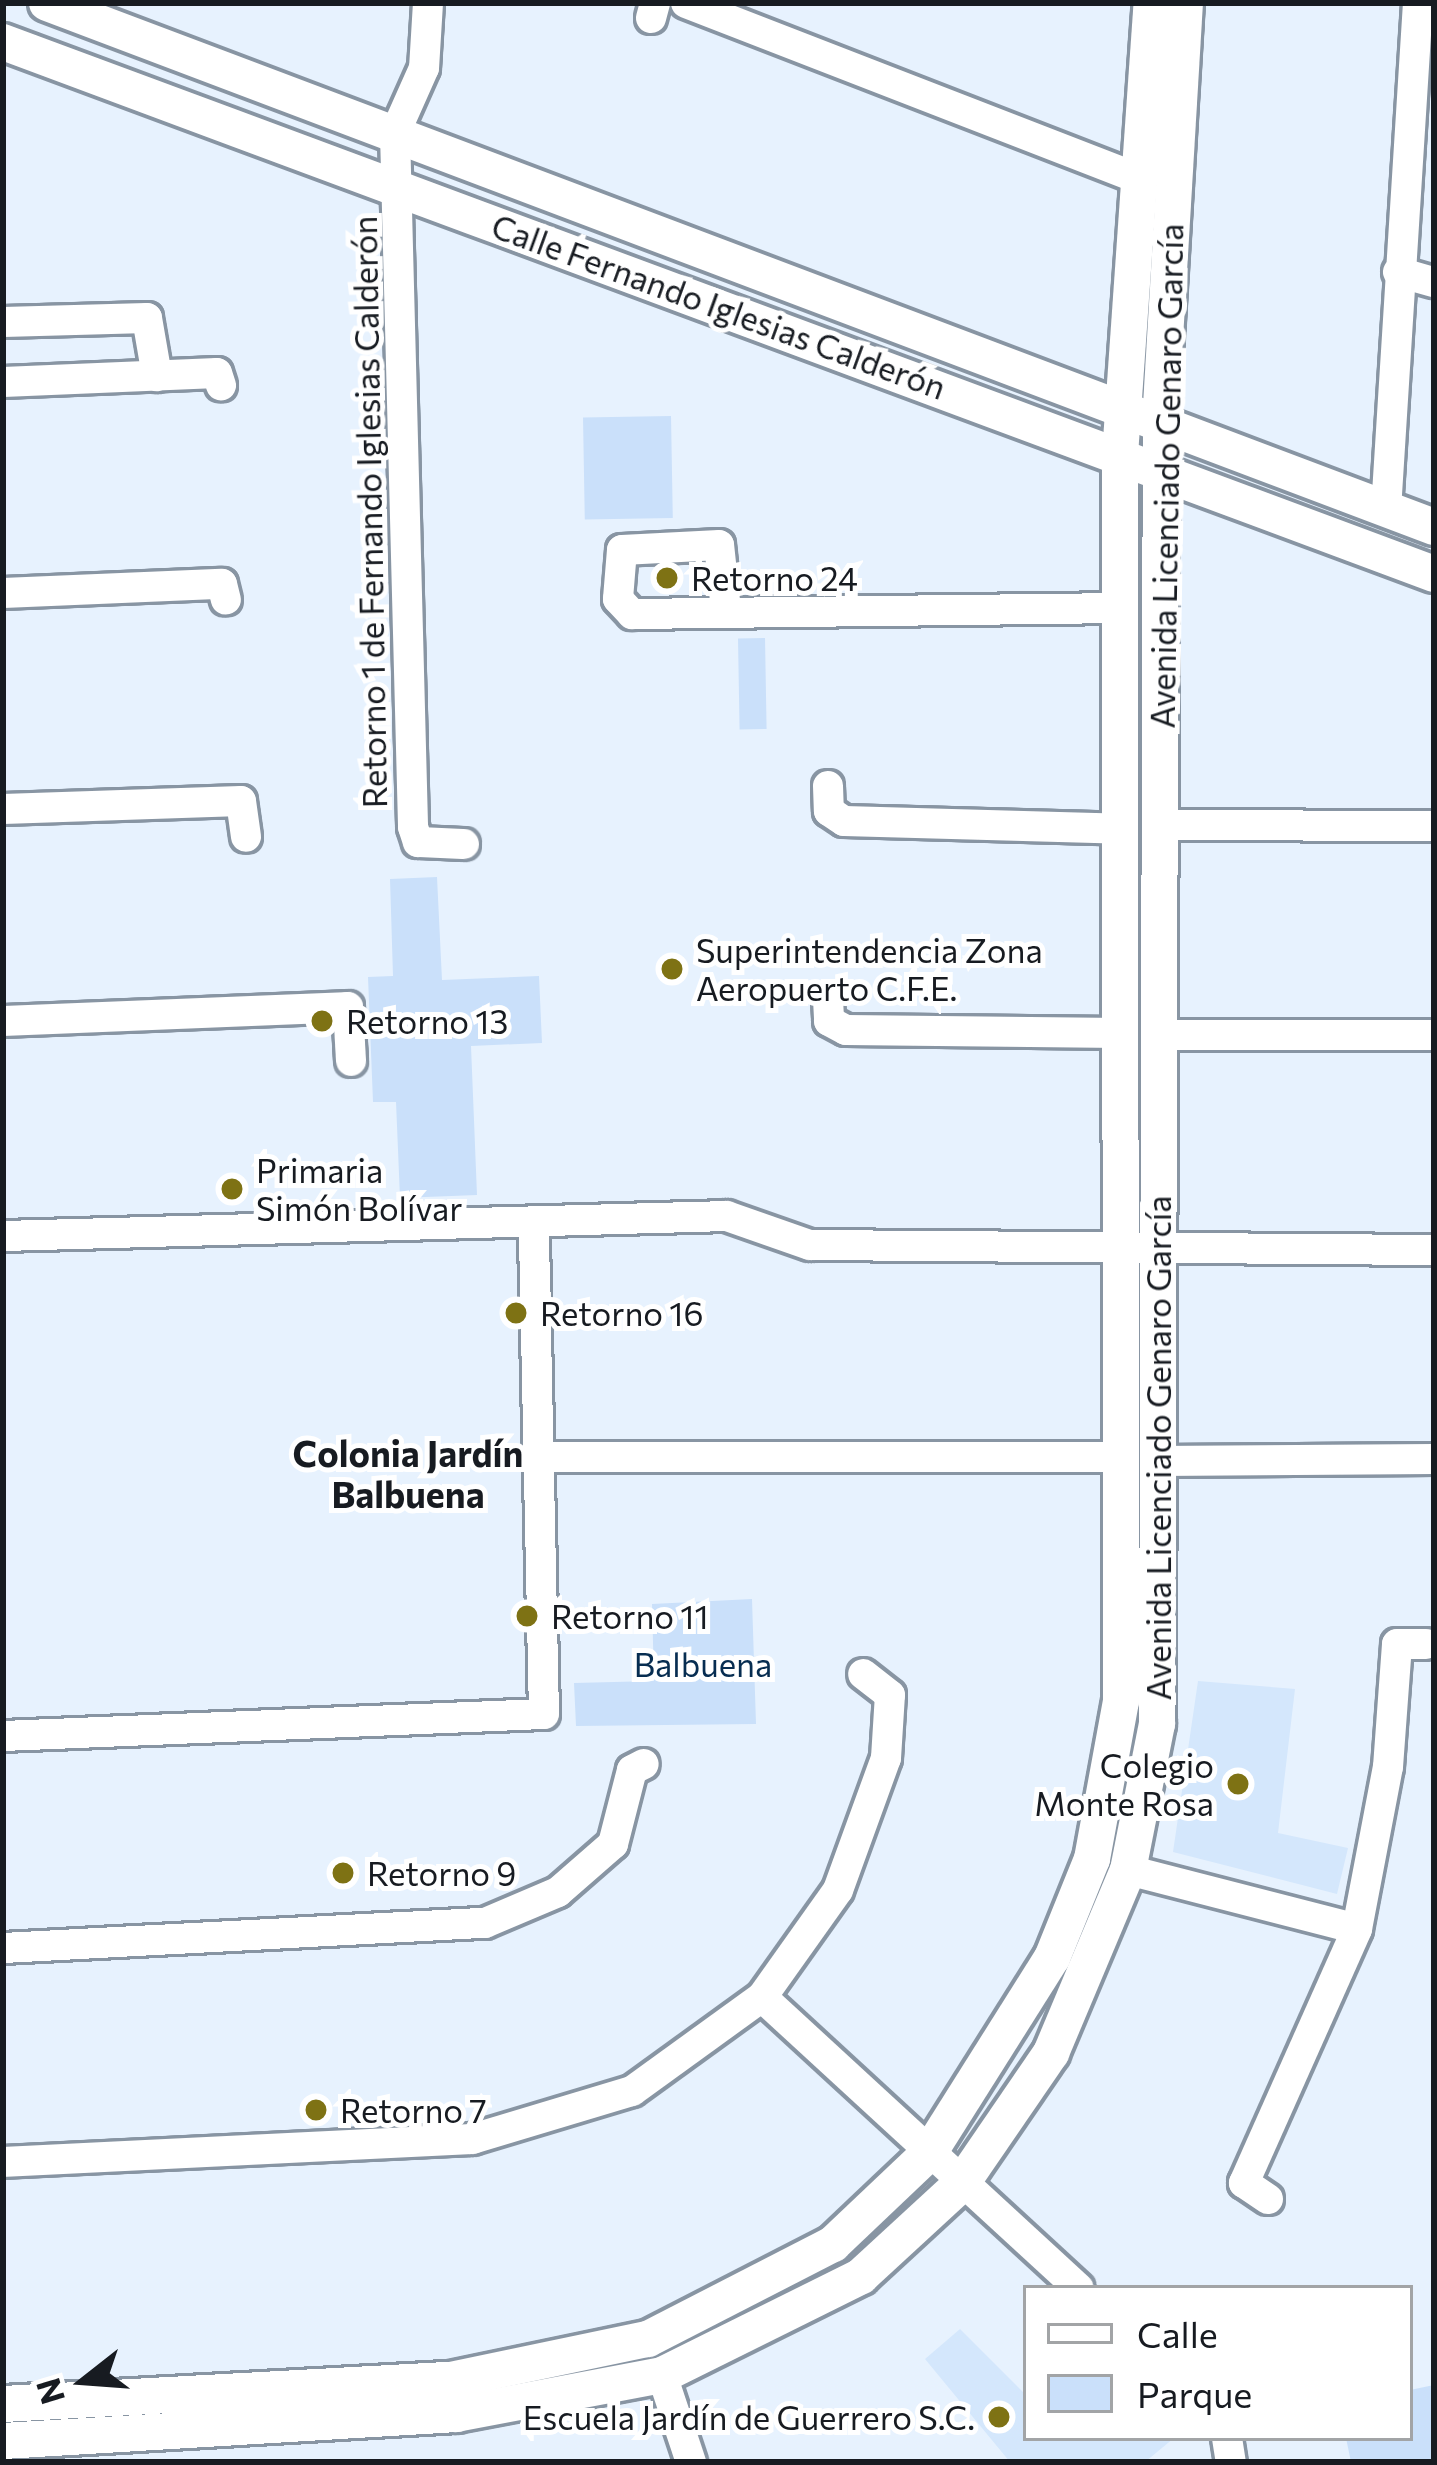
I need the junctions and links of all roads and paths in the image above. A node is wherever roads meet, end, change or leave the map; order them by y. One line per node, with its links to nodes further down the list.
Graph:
1 (46, 3): 8 (street, Calle Fernando Iglesias Calderón)
2 (428, 3): 8 (street)
3 (686, 3): 9 (street)
4 (1152, 3): 9 (street, Avenida Licenciado Genaro García)
5 (1185, 3): 18 (street, Avenida Licenciado Genaro García)
6 (1418, 3): 11 (street)
7 (3, 43): 10 (street, Calle Fernando Iglesias Calderón)
8 (395, 134): 10 (street, Retorno 1 de Fernando Iglesias Calderón); 17 (street, Calle Fernando Iglesias Calderón)
9 (1139, 178): 17 (street, Avenida Licenciado Genaro García)
10 (398, 187): 19 (street, Calle Fernando Iglesias Calderón); 33 (street, Retorno 1 de Fernando Iglesias Calderón)
11 (1398, 272): 12 (street); 21 (street)
12 (1434, 282)
13 (3, 322): 14 (street)
14 (157, 376): 15 (street); 16 (street)
15 (3, 382)
16 (221, 385)
17 (1123, 407): 18 (street, Calle Fernando Iglesias Calderón); 19 (street, Avenida Licenciado Genaro García)
18 (1161, 424): 20 (street, Avenida Licenciado Genaro García); 21 (street, Calle Fernando Iglesias Calderón)
19 (1120, 454): 20 (street, Calle Fernando Iglesias Calderón); 26 (street, Avenida Licenciado Genaro García)
20 (1163, 470): 23 (street, Calle Fernando Iglesias Calderón); 31 (street, Avenida Licenciado Genaro García)
21 (1386, 509): 22 (street, Calle Fernando Iglesias Calderón)
22 (1434, 527)
23 (1434, 574)
24 (3, 593): 25 (street)
25 (226, 600)
26 (1119, 608): 27 (street); 31 (street, Avenida Licenciado Genaro García)
27 (726, 610)
28 (828, 786): 31 (street)
29 (3, 808): 32 (street)
30 (1434, 826): 31 (street)
31 (1140, 827): 36 (street, Avenida Licenciado Genaro García); 37 (street, Avenida Licenciado Genaro García)
32 (246, 837)
33 (464, 844)
34 (828, 999): 36 (street)
35 (3, 1021): 39 (street)
36 (1121, 1034): 43 (street, Avenida Licenciado Genaro García)
37 (1159, 1035): 38 (street); 42 (street, Avenida Licenciado Genaro García)
38 (1434, 1035)
39 (351, 1061)
40 (534, 1221): 41 (street); 43 (street); 45 (street)
41 (3, 1236)
42 (1157, 1246): 43 (street); 44 (street); 46 (street, Avenida Licenciado Genaro García)
43 (1119, 1249): 46 (street, Avenida Licenciado Genaro García)
44 (1434, 1250)
45 (540, 1456): 46 (street); 51 (street)
46 (1140, 1459): 47 (street); 49 (street, Avenida Licenciado Genaro García)
47 (1434, 1459)
48 (1426, 1644): 54 (street)
49 (1140, 1650): 53 (street, Avenida Licenciado Genaro García); 57 (street, Avenida Licenciado Genaro García)
50 (863, 1674): 56 (street)
51 (3, 1736)
52 (644, 1765): 55 (street)
53 (1128, 1870): 54 (street); 59 (street, Avenida Licenciado Genaro García)
54 (1357, 1929): 60 (street)
55 (3, 1948)
56 (762, 1997): 57 (street); 58 (street)
57 (929, 2153): 59 (street); 63 (street, Avenida Licenciado Genaro García)
58 (3, 2162)
59 (962, 2183): 61 (street); 62 (street, Avenida Licenciado Genaro García)
60 (1268, 2199)
61 (1075, 2285)
62 (662, 2374): 63 (street, Avenida Licenciado Genaro García); 66 (street)
63 (390, 2400): 64 (street, Avenida Licenciado Genaro García); 65 (street, Avenida Licenciado Genaro García)
64 (3, 2404)
65 (3, 2441)
66 (691, 2462)

